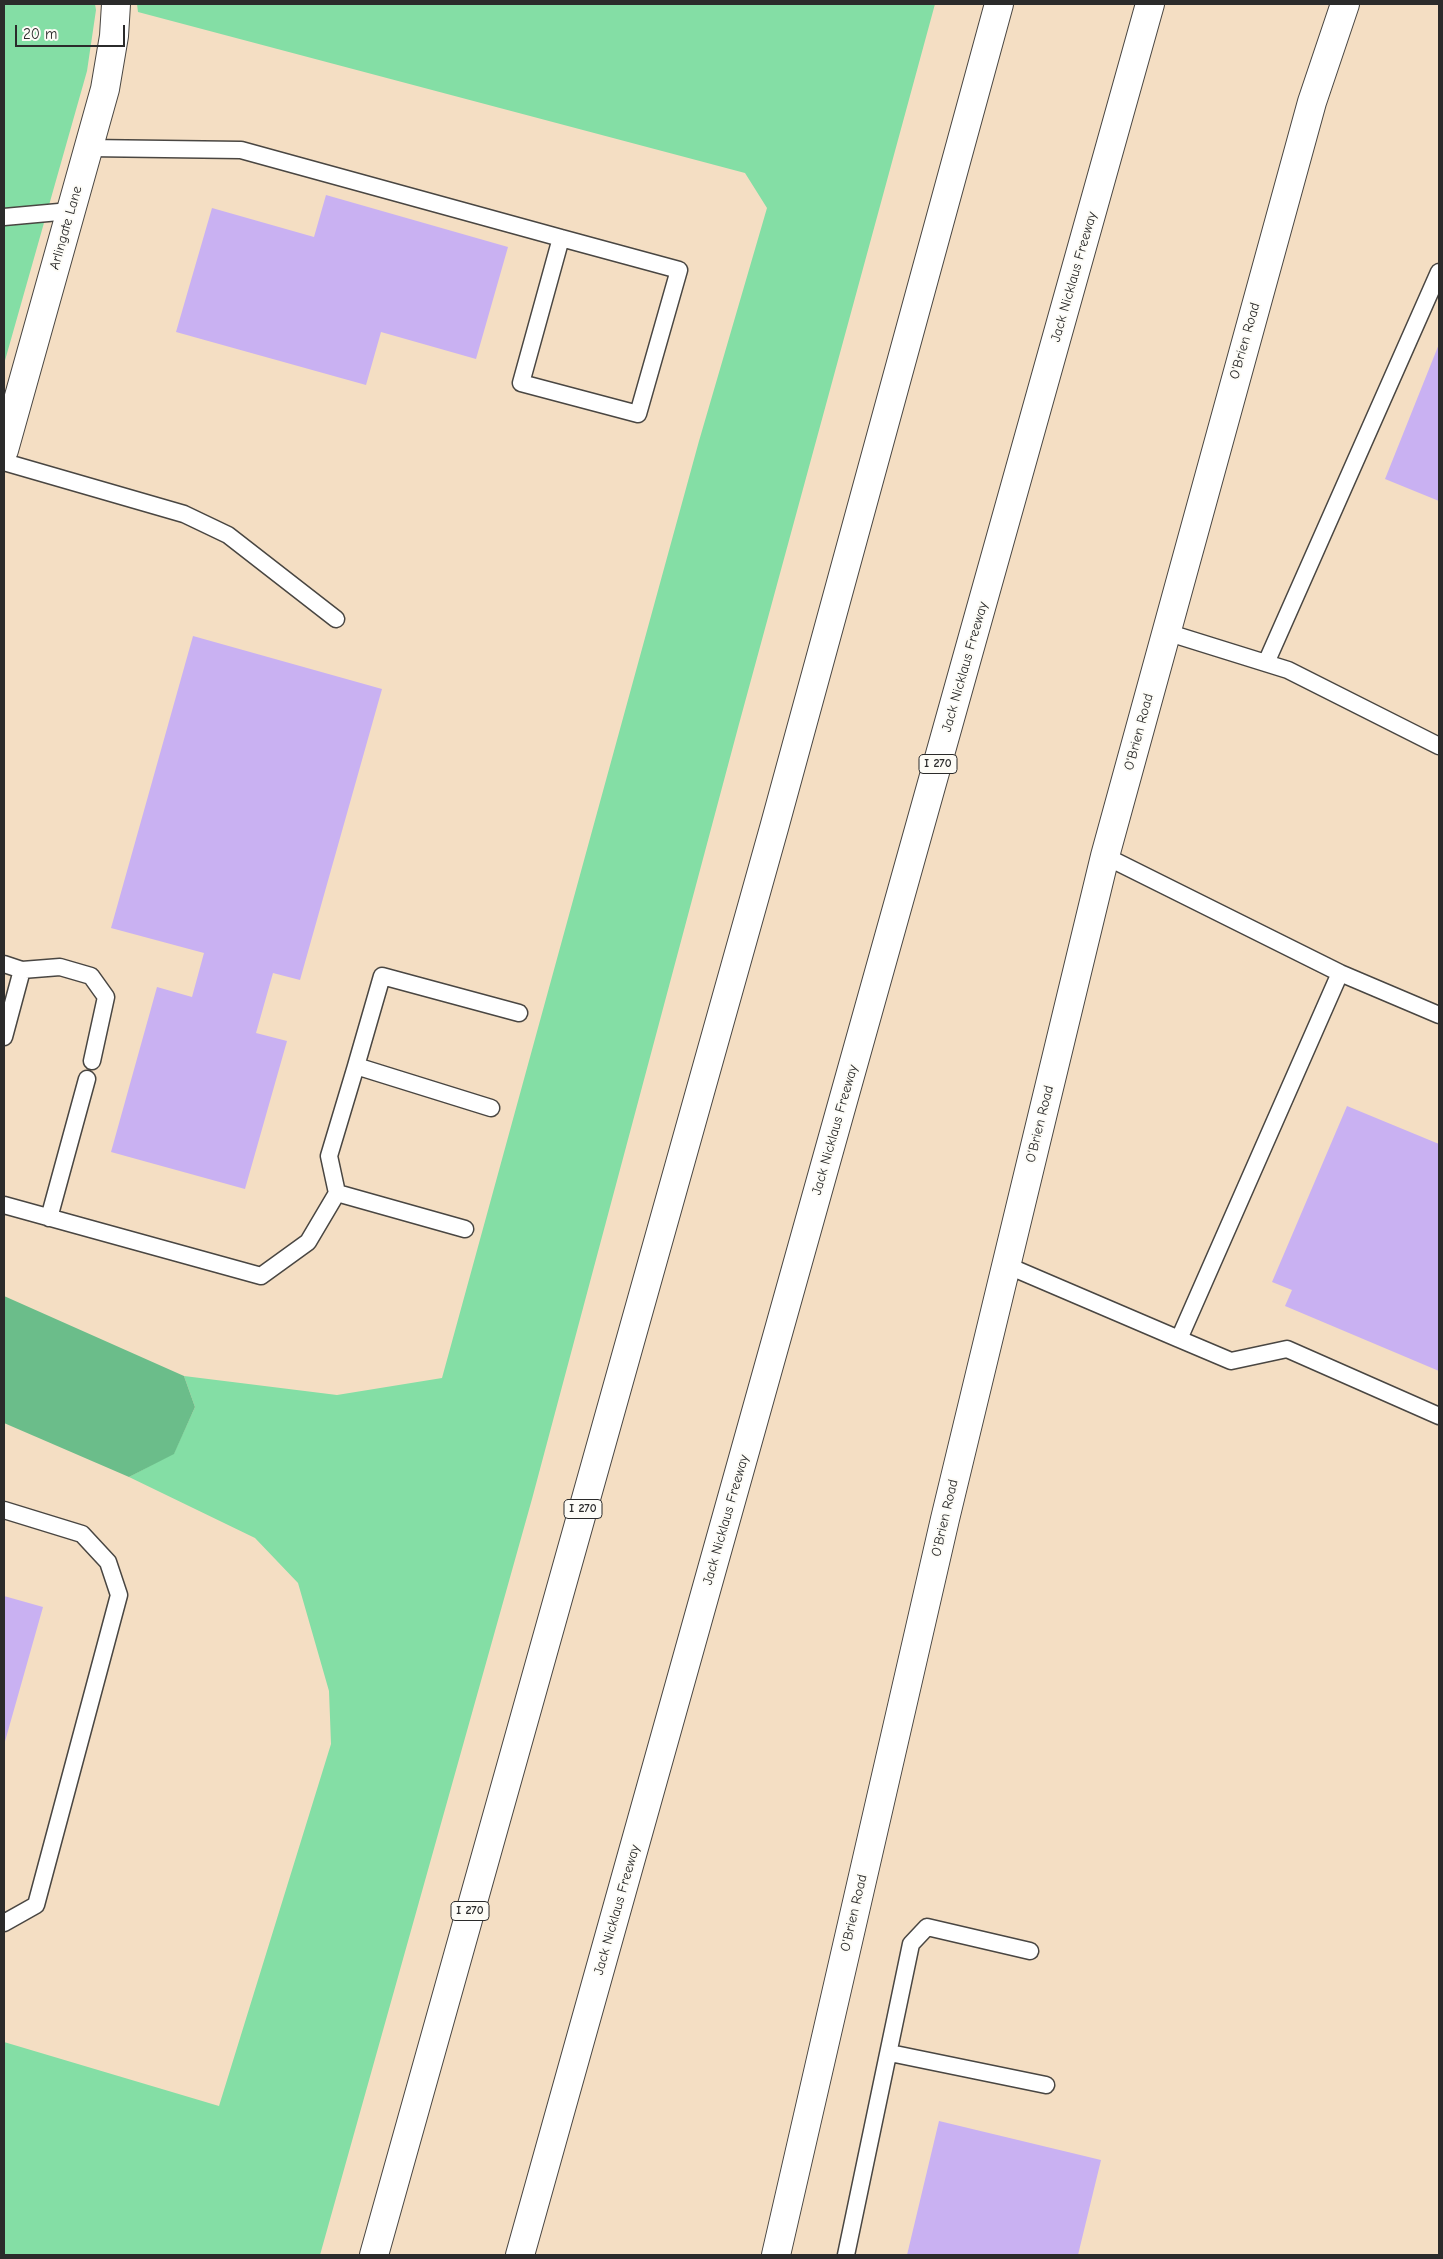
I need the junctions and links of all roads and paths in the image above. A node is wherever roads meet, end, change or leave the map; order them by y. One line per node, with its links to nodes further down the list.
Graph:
1 (116, 4): 5 (main road, Arlingate Lane)
2 (999, 4): 40 (main road, I 270)
3 (1150, 4): 39 (main road, Jack Nicklaus Freeway / I 270)
4 (1345, 4): 13 (main road, O'Brien Road)
5 (88, 148): 6 (main road, Arlingate Lane); 8 (lane)
6 (70, 211): 7 (lane); 10 (main road, Arlingate Lane)
7 (4, 217)
8 (561, 238): 8 (lane)
9 (1439, 272): 14 (lane)
10 (4, 450)
11 (4, 462): 12 (lane)
12 (336, 619)
13 (1166, 632): 14 (lane); 16 (main road, O'Brien Road)
14 (1266, 663): 15 (lane)
15 (1439, 746)
16 (1105, 856): 19 (lane); 31 (main road, O'Brien Road)
17 (4, 964): 18 (lane)
18 (22, 970): 22 (lane); 23 (lane)
19 (1340, 973): 21 (lane); 32 (lane)
20 (519, 1013): 24 (lane)
21 (1439, 1015)
22 (4, 1037)
23 (92, 1061)
24 (356, 1066): 26 (lane); 27 (lane)
25 (87, 1079): 29 (lane)
26 (491, 1108)
27 (337, 1193): 29 (lane); 30 (lane)
28 (4, 1206): 29 (lane)
29 (48, 1218)
30 (465, 1229)
31 (1006, 1265): 32 (lane); 43 (main road, O'Brien Road)
32 (1180, 1339): 33 (lane)
33 (1439, 1416)
34 (4, 1510): 35 (lane)
35 (4, 1923)
36 (1030, 1951): 37 (lane)
37 (890, 2053): 38 (lane); 44 (lane)
38 (1046, 2085)
39 (539, 2188): 41 (main road, Jack Nicklaus Freeway / I 270); 42 (main road)
40 (374, 2255)
41 (520, 2255)
42 (524, 2255)
43 (776, 2255)
44 (846, 2255)

